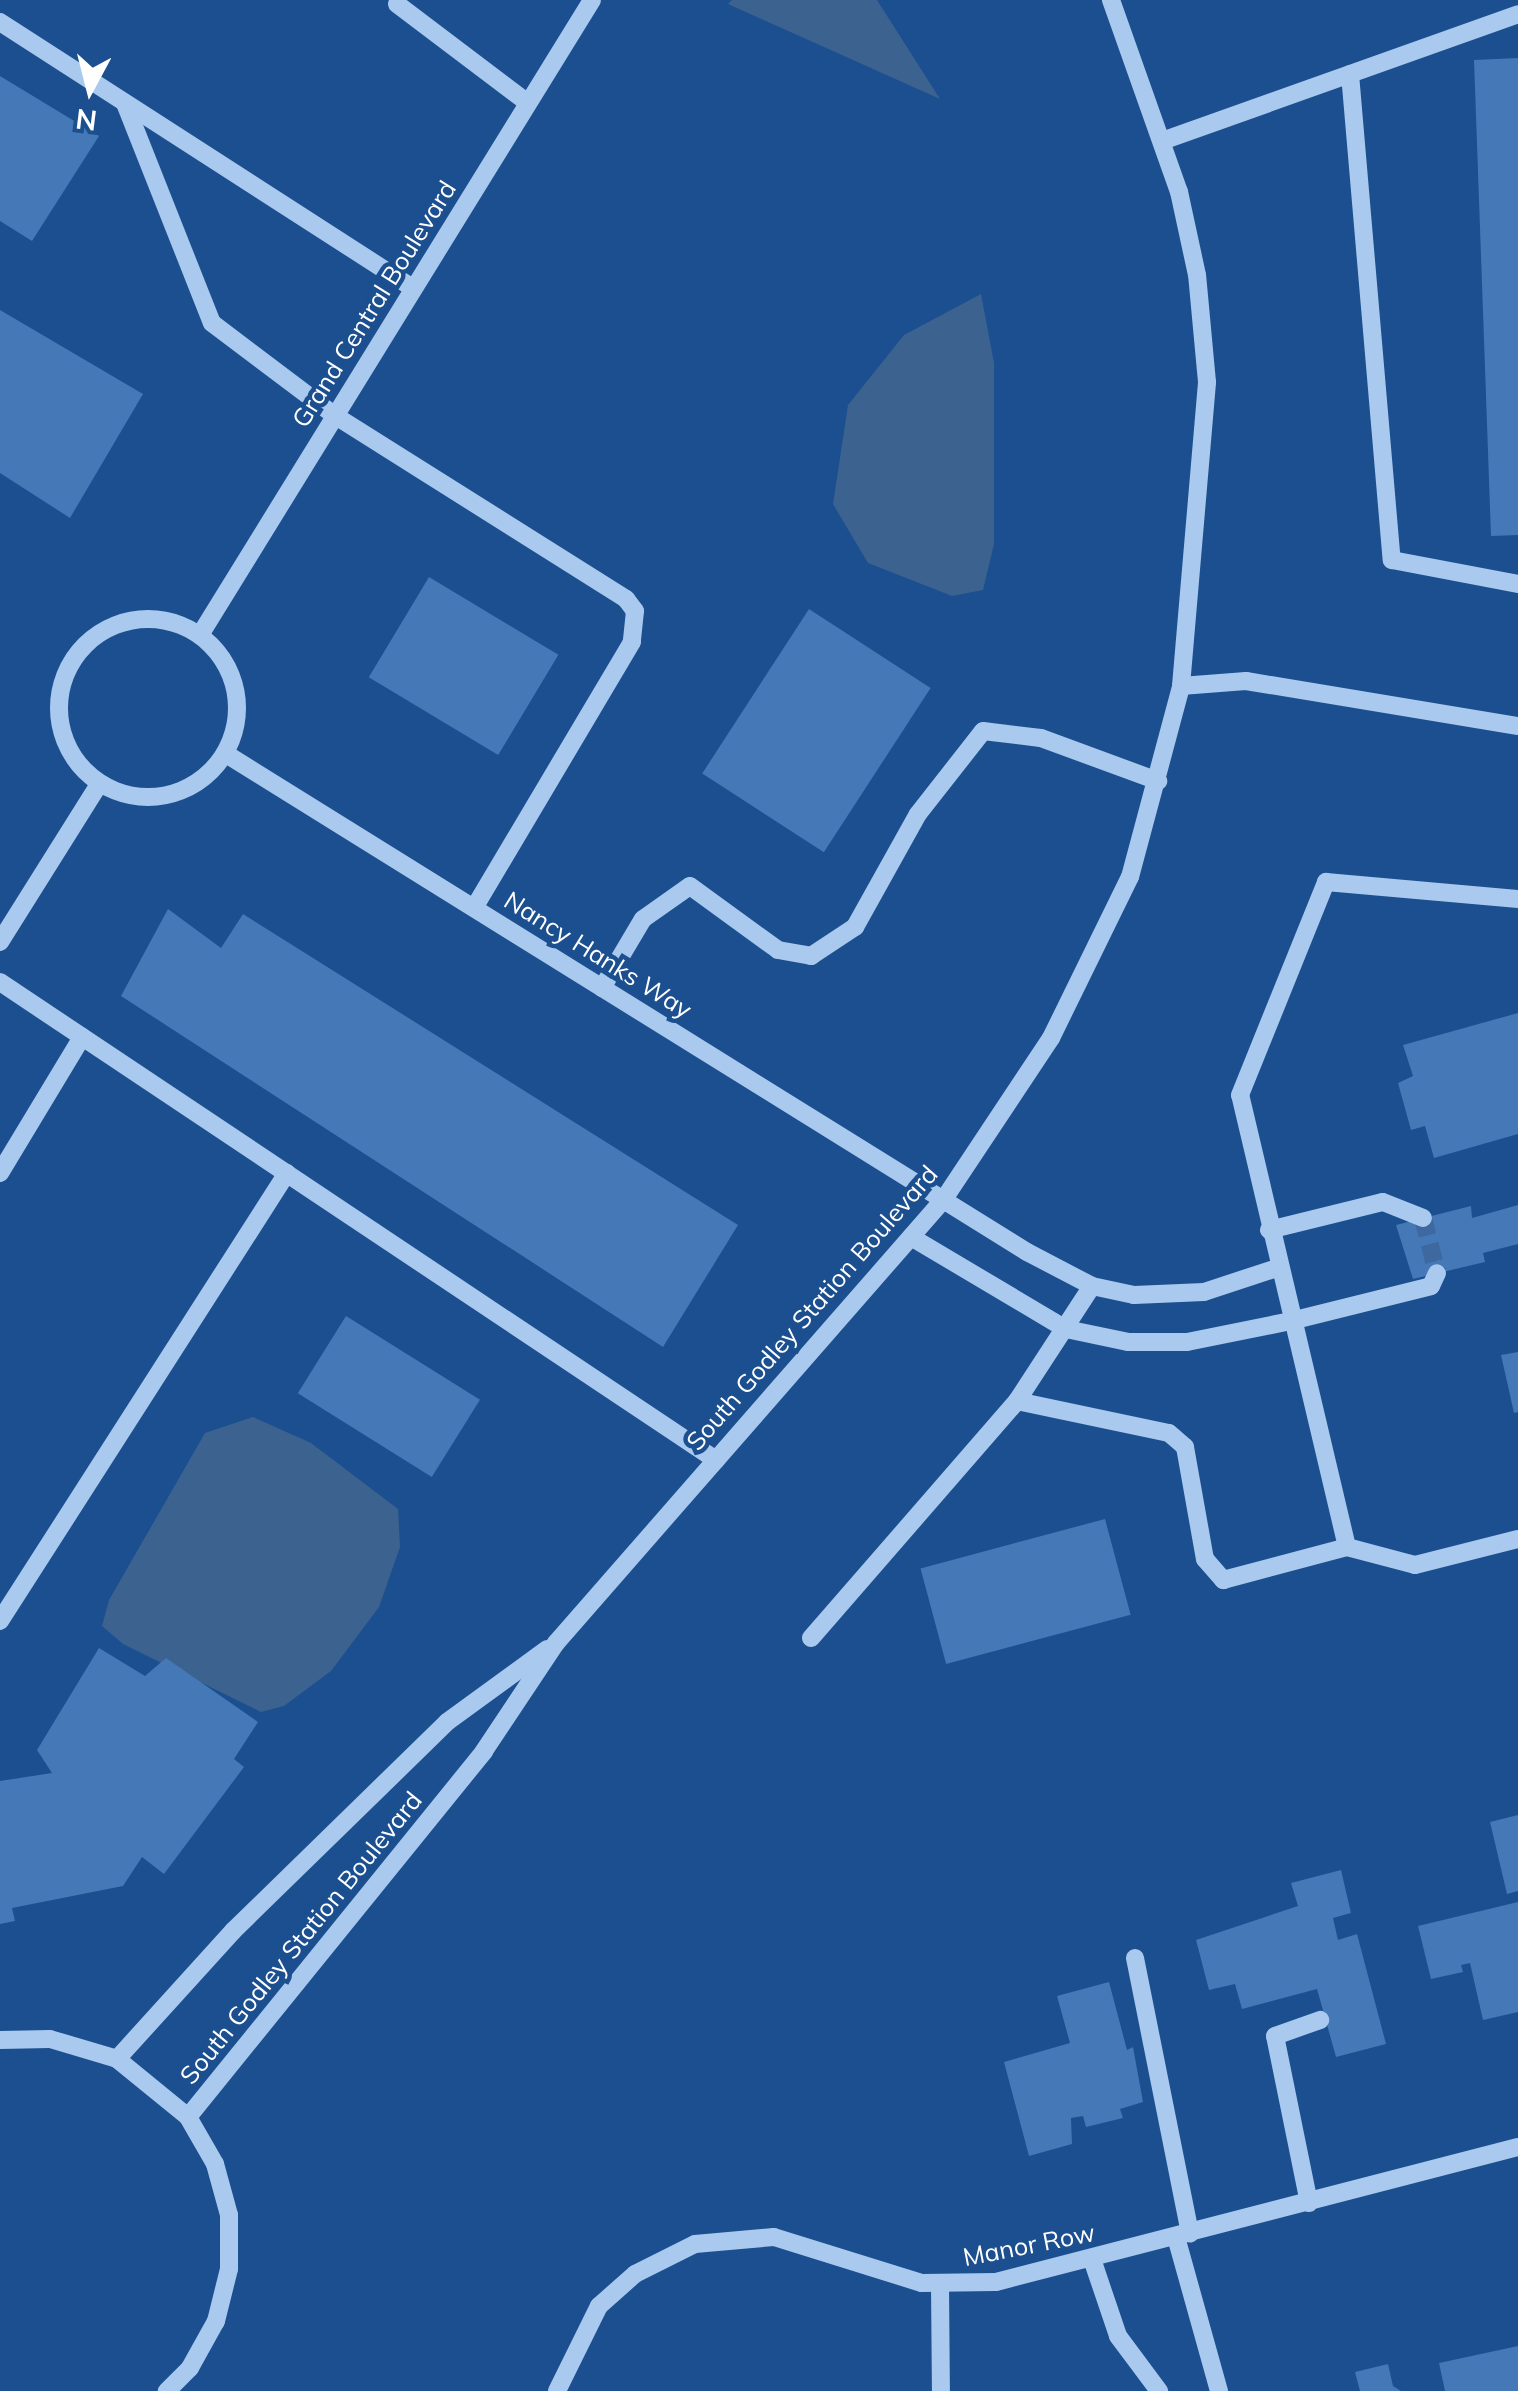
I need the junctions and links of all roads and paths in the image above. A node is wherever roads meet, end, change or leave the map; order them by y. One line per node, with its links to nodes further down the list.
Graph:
1 (592, 0): 7 (street, Grand Central Boulevard)
2 (1111, 0): 9 (street, South Godley Station Boulevard)
3 (396, 1): 7 (street)
4 (1518, 14): 6 (street)
5 (0, 22): 8 (street)
6 (1350, 74): 9 (street); 12 (street)
7 (528, 103): 10 (street, Grand Central Boulevard)
8 (126, 106): 10 (street); 11 (street)
9 (1162, 141): 14 (street, South Godley Station Boulevard)
10 (413, 288): 11 (street, Grand Central Boulevard)
11 (334, 415): 13 (street, Grand Central Boulevard); 20 (street)
12 (1518, 584)
13 (200, 635): 16 (street); 18 (street)
14 (1182, 686): 15 (street); 17 (street, South Godley Station Boulevard)
15 (1518, 726)
16 (226, 754): 18 (street); 20 (street, Nancy Hanks Way)
17 (1158, 781): 23 (street); 27 (street, South Godley Station Boulevard)
18 (99, 784): 21 (street)
19 (1518, 899): 29 (street)
20 (474, 908): 23 (street, Nancy Hanks Way)
21 (0, 942)
22 (0, 982): 24 (street)
23 (602, 988): 27 (street, Nancy Hanks Way)
24 (82, 1036): 25 (street); 26 (street)
25 (0, 1173)
26 (287, 1173): 37 (street); 40 (street)
27 (944, 1200): 30 (street, South Godley Station Boulevard); 33 (street, Nancy Hanks Way)
28 (1423, 1218): 29 (street)
29 (1269, 1230): 31 (street)
30 (911, 1238): 35 (street); 37 (street, South Godley Station Boulevard)
31 (1277, 1268): 33 (street); 34 (street)
32 (1437, 1273): 34 (street)
33 (1092, 1286): 35 (street)
34 (1291, 1320): 35 (street); 39 (street)
35 (1066, 1328): 36 (street)
36 (1016, 1401): 39 (street); 41 (street)
37 (716, 1460): 42 (street, South Godley Station Boulevard)
38 (1518, 1539): 39 (street)
39 (1347, 1547)
40 (0, 1621)
41 (812, 1638)
42 (556, 1643): 46 (street, South Godley Station Boulevard); 47 (street, South Godley Station Boulevard)
43 (1135, 1958): 50 (street)
44 (1320, 2020): 49 (street)
45 (0, 2040): 46 (street)
46 (118, 2059): 47 (street)
47 (188, 2117): 53 (street)
48 (1518, 2147): 49 (street, Manor Row)
49 (1309, 2203): 50 (street, Manor Row)
50 (1183, 2236): 51 (street, Manor Row); 57 (street)
51 (1092, 2258): 52 (street, Manor Row); 56 (street)
52 (940, 2285): 54 (street, Manor Row); 55 (street)
53 (167, 2391)
54 (556, 2391)
55 (941, 2391)
56 (1159, 2391)
57 (1219, 2391)

